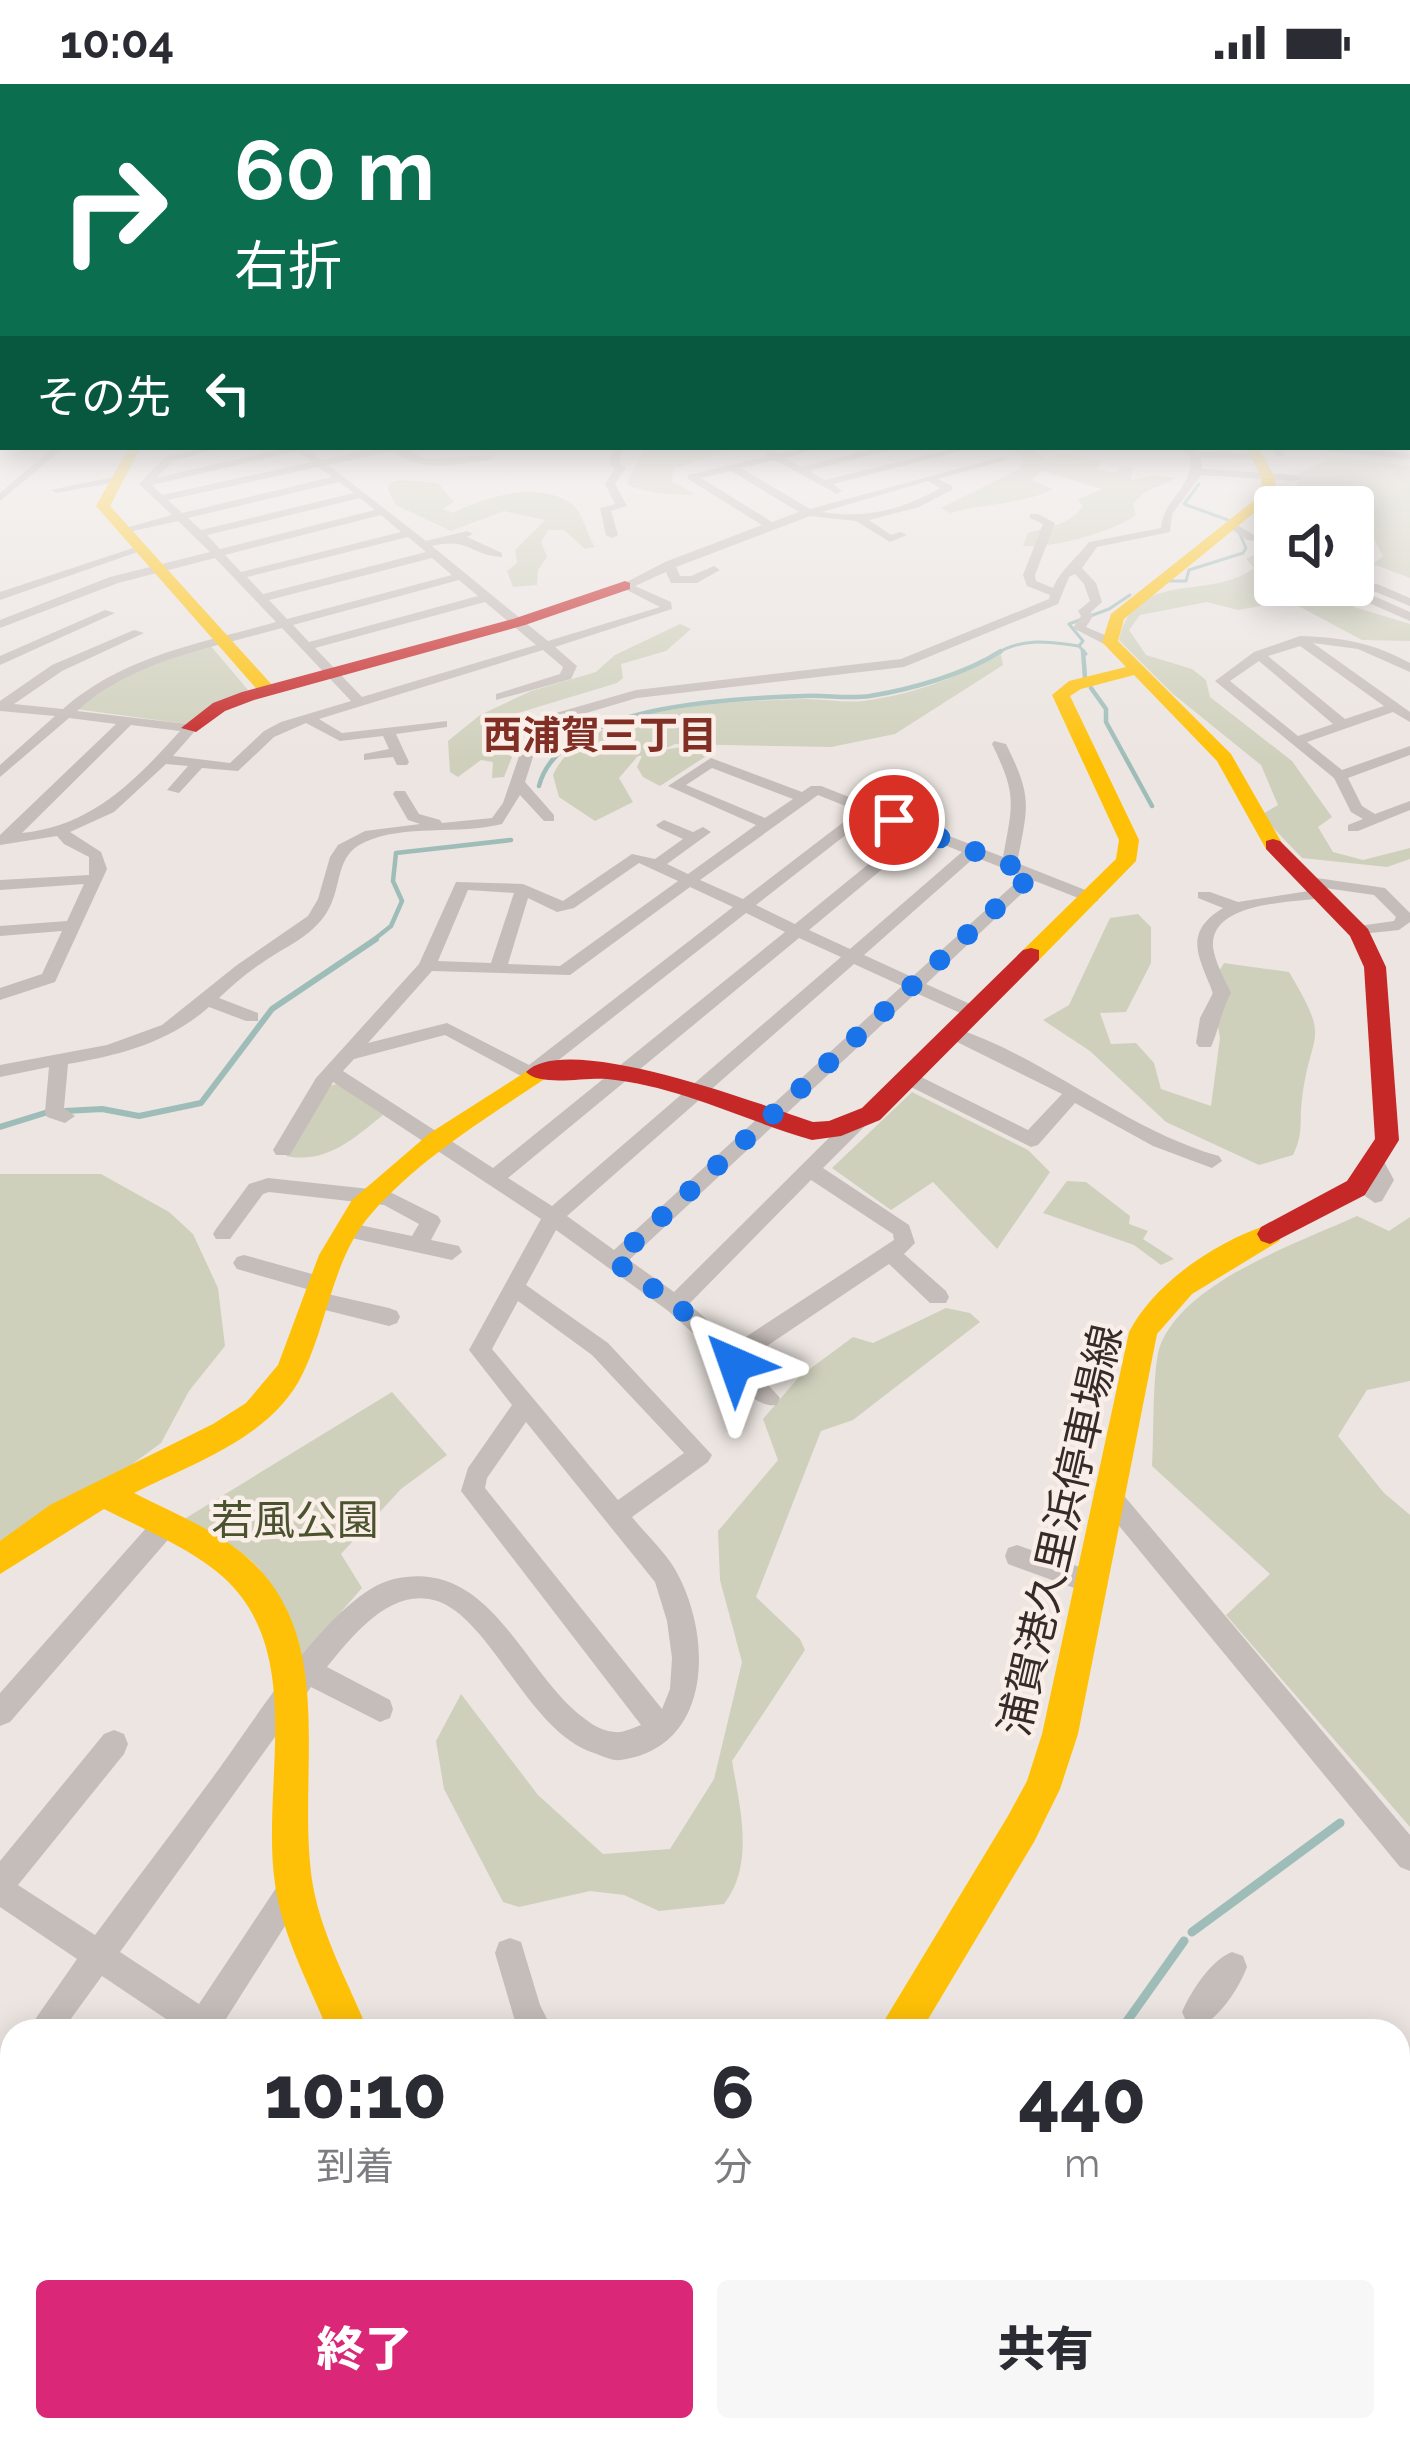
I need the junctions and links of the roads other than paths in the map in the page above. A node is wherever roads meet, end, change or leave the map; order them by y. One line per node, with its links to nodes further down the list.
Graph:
1 (133, 540): 13 (street)
2 (152, 540): 13 (street)
3 (206, 540): 16 (street)
4 (270, 540): 16 (street)
5 (384, 540): 20 (street)
6 (415, 540): 14 (street)
7 (451, 540): 14 (street)
8 (473, 540): 15 (street)
9 (727, 540): 17 (street)
10 (1042, 540): 25 (street)
11 (1114, 540): 18 (street)
12 (1217, 540): 39 (street)
13 (141, 549): 16 (street); 24 (street); 26 (street); 37 (street)
14 (428, 550): 21 (street); 28 (street)
15 (495, 550)
16 (218, 553): 20 (street)
17 (669, 564): 19 (street); 22 (street)
18 (1076, 568): 25 (street); 39 (street)
19 (715, 570)
20 (238, 576): 28 (street)
21 (461, 576): 27 (street); 33 (street)
22 (625, 586): 34 (street); 42 (street)
23 (1374, 588): 29 (street)
24 (78, 592): 31 (street); 35 (street)
25 (1053, 592): 71 (street)
26 (0, 596)
27 (488, 597): 34 (street); 40 (street)
28 (260, 598): 33 (street)
29 (1410, 602)
30 (1374, 603): 32 (street)
31 (109, 613): 36 (street); 45 (street)
32 (1410, 617)
33 (284, 622): 37 (street); 40 (street)
34 (519, 622): 42 (street); 49 (street)
35 (0, 624)
36 (138, 633): 43 (street); 53 (street)
37 (220, 639): 43 (street); 50 (street)
38 (1300, 640): 41 (street); 47 (street); 54 (street)
39 (1110, 642): 48 (street)
40 (308, 646): 49 (street)
41 (1261, 647): 46 (street); 60 (street)
42 (550, 648): 51 (street); 52 (street)
43 (170, 653): 55 (street)
44 (1223, 657): 46 (street)
45 (0, 661)
46 (1241, 667): 63 (street)
47 (1410, 668)
48 (1135, 670): 93 (street); 96 (street)
49 (332, 673): 50 (street); 52 (street)
50 (267, 690): 61 (street)
51 (501, 697)
52 (359, 702): 56 (street)
53 (0, 706): 55 (street)
54 (1394, 706): 57 (street); 60 (street)
55 (66, 713): 58 (street); 69 (street)
56 (307, 718): 62 (street); 68 (street)
57 (1410, 718)
58 (128, 720): 61 (street); 85 (street)
59 (442, 724): 62 (street)
60 (1343, 725): 63 (street)
61 (190, 728): 67 (street)
62 (387, 730): 66 (street)
63 (1299, 740): 70 (street)
64 (999, 744): 88 (street)
65 (1410, 750): 70 (street)
66 (369, 757)
67 (163, 758): 68 (street); 83 (street)
68 (199, 764): 72 (street)
69 (0, 773)
70 (1340, 776): 78 (street)
71 (518, 784): 77 (street); 81 (street)
72 (175, 790)
73 (400, 794): 81 (street)
74 (804, 798): 76 (street); 80 (street); 80 (street)
75 (1410, 806): 78 (street)
76 (868, 810): 84 (street); 97 (street)
77 (549, 818)
78 (1374, 819): 82 (street)
79 (664, 824): 87 (street)
80 (767, 825): 91 (street)
81 (441, 826): 110 (street)
82 (1353, 828)
83 (61, 830): 85 (street); 90 (street)
84 (920, 830): 86 (street); 103 (street)
85 (3, 840)
86 (974, 851): 88 (street); 105 (street)
87 (656, 865): 91 (street); 94 (street)
88 (1009, 865): 89 (street)
89 (1033, 874): 96 (street); 108 (street)
90 (94, 878): 92 (street); 99 (street)
91 (690, 881): 97 (street); 107 (street)
92 (0, 885)
93 (1316, 888): 98 (street); 100 (street); 104 (street)
94 (524, 889): 106 (street); 107 (street)
95 (1204, 895): 98 (street)
96 (1092, 898): 111 (street)
97 (743, 905): 103 (street); 120 (street)
98 (1236, 907): 114 (street)
99 (75, 925): 102 (street); 109 (street)
100 (1388, 928): 101 (street); 104 (street)
101 (1410, 930)
102 (0, 931)
103 (798, 931): 105 (street); 118 (street)
104 (1358, 931): 128 (street)
105 (853, 957): 108 (street); 122 (street)
106 (427, 966): 107 (street); 115 (street)
107 (497, 970)
108 (914, 984): 111 (street); 125 (street)
109 (0, 994)
110 (206, 1000): 112 (street); 116 (street)
111 (975, 1013): 113 (street)
112 (252, 1017)
113 (955, 1034): 121 (street); 123 (street)
114 (1205, 1042)
115 (349, 1054): 119 (street); 120 (street)
116 (59, 1058): 117 (street); 124 (street)
117 (1, 1069)
118 (628, 1070): 120 (street); 122 (street); 132 (street)
119 (332, 1073): 127 (street); 129 (street)
120 (530, 1073): 127 (street)
121 (910, 1079): 123 (street); 126 (street)
122 (700, 1093): 125 (street); 135 (street)
123 (1072, 1095): 130 (street)
124 (65, 1116)
125 (767, 1119): 126 (street); 141 (street)
126 (857, 1122): 131 (street)
127 (439, 1139): 132 (street); 133 (street)
128 (1390, 1146): 134 (street); 151 (street, 浦賀港久里浜停車場線)
129 (283, 1150)
130 (1213, 1161)
131 (813, 1172): 140 (street); 146 (street)
132 (496, 1177): 135 (street)
133 (372, 1194): 136 (street); 137 (street); 138 (street)
134 (1375, 1196)
135 (553, 1216): 141 (street); 143 (street)
136 (345, 1230): 138 (street); 144 (street)
137 (223, 1234)
138 (417, 1245): 139 (street)
139 (452, 1252)
140 (890, 1253): 145 (street); 148 (street)
141 (614, 1261): 146 (street)
142 (244, 1263): 144 (street)
143 (515, 1288): 150 (street); 153 (street)
144 (319, 1293): 147 (street); 152 (street)
145 (938, 1297)
146 (675, 1304): 148 (street)
147 (389, 1317)
148 (734, 1356): 149 (street)
149 (769, 1398)
150 (525, 1405): 153 (street); 161 (street)
151 (1106, 1492): 157 (street, 浦賀港久里浜停車場線); 163 (street)
152 (104, 1493): 154 (street); 156 (street)
153 (618, 1513): 161 (street)
154 (164, 1526): 158 (street); 160 (street)
155 (1017, 1556): 157 (street)
156 (0, 1558)
157 (1088, 1581): 175 (street, 浦賀港久里浜停車場線)
158 (300, 1683): 159 (street); 161 (street); 164 (street); 166 (street)
159 (380, 1709)
160 (0, 1713)
161 (662, 1730)
162 (114, 1744): 165 (street)
163 (1410, 1857)
164 (293, 1886): 172 (street); 173 (street)
165 (0, 1887): 166 (street)
166 (100, 1954): 170 (street); 171 (street)
167 (510, 1954): 174 (street)
168 (1232, 1967): 169 (street)
169 (1198, 2012)
170 (52, 2019)
171 (191, 2019)
172 (211, 2019)
173 (344, 2019)
174 (531, 2019)
175 (905, 2019)

